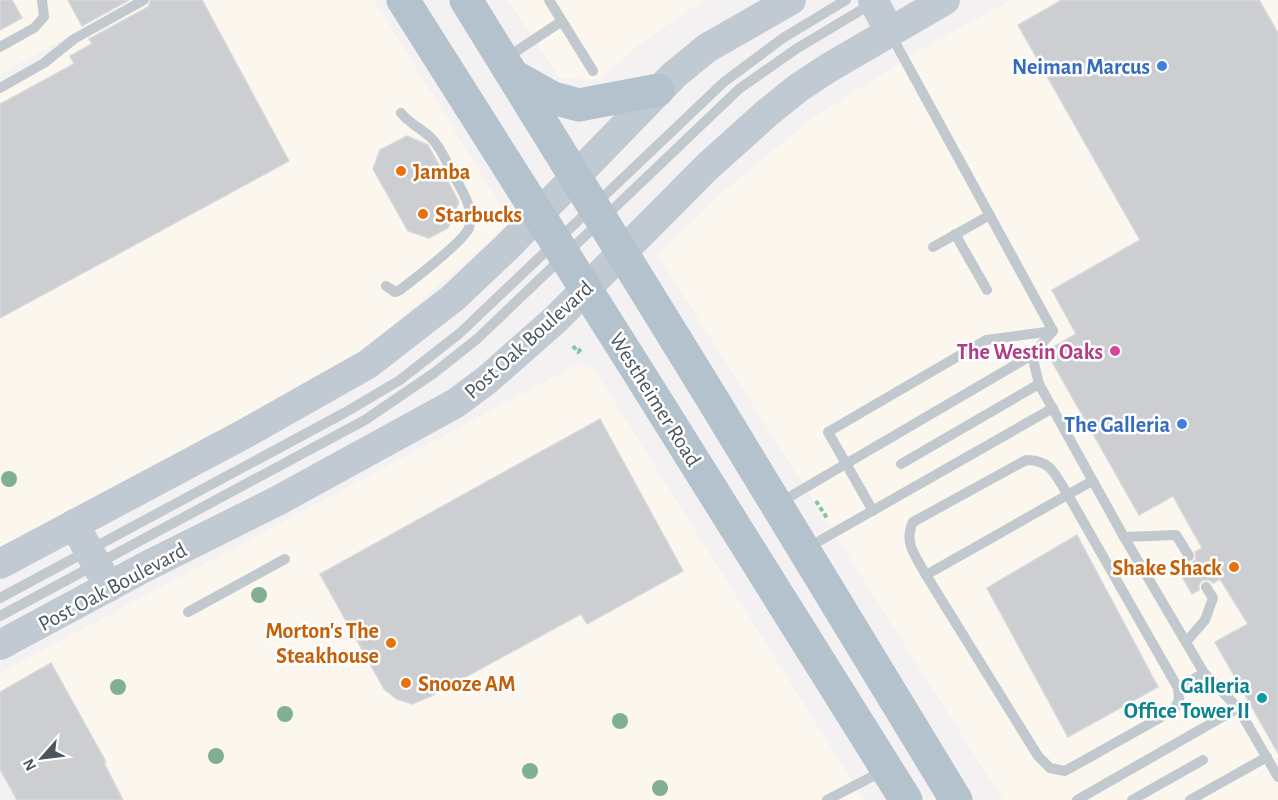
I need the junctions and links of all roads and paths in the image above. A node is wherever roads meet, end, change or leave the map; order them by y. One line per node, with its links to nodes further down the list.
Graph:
1 (42, 0): 11 (lane)
2 (144, 0): 14 (lane)
3 (404, 0): 19 (main road, Westheimer Road)
4 (466, 0): 12 (main road)
5 (549, 0): 9 (lane)
6 (791, 0): 15 (main road, Post Oak Boulevard)
7 (945, 0): 10 (main road, Post Oak Boulevard)
8 (868, 1): 10 (main road); 18 (lane); 18 (lane)
9 (562, 21): 12 (lane); 13 (lane)
10 (890, 32): 20 (lane); 24 (main road, Post Oak Boulevard)
11 (0, 47)
12 (508, 68): 15 (main road); 17 (main road)
13 (593, 71)
14 (0, 88)
15 (658, 90): 17 (main road, Post Oak Boulevard)
16 (401, 113): 25 (lane)
17 (575, 176): 18 (main road); 19 (main road, Post Oak Boulevard)
18 (597, 212): 23 (lane); 23 (lane); 24 (main road)
19 (538, 213): 23 (main road, Westheimer Road); 45 (main road, Post Oak Boulevard)
20 (990, 214): 21 (lane); 28 (lane)
21 (955, 234): 22 (lane); 27 (lane)
22 (933, 247)
23 (560, 248): 26 (main road, Westheimer Road); 45 (lane); 45 (lane)
24 (622, 253): 26 (main road, Post Oak Boulevard); 39 (main road)
25 (386, 286)
26 (586, 288): 44 (main road, Westheimer Road); 45 (main road, Post Oak Boulevard)
27 (987, 290)
28 (1053, 331): 31 (lane); 34 (lane)
29 (573, 346): 30 (path)
30 (582, 348)
31 (1032, 356): 32 (lane); 34 (lane)
32 (1039, 384): 33 (lane); 35 (lane)
33 (1053, 408): 36 (lane); 40 (lane)
34 (846, 464): 39 (lane); 40 (lane)
35 (902, 464)
36 (1092, 482): 37 (lane); 42 (lane)
37 (1068, 495): 49 (lane); 49 (lane); 58 (lane)
38 (816, 501): 41 (path)
39 (777, 505): 43 (main road)
40 (873, 511): 43 (lane)
41 (827, 518)
42 (1124, 537): 46 (lane); 55 (lane)
43 (804, 549): 54 (main road)
44 (750, 551): 54 (main road); 62 (main road, Westheimer Road)
45 (92, 556): 48 (main road, Post Oak Boulevard); 51 (lane); 53 (lane); 56 (main road, Post Oak Boulevard)
46 (1189, 556)
47 (285, 559): 52 (lane)
48 (0, 564)
49 (926, 575): 58 (lane)
50 (1206, 587): 55 (lane)
51 (0, 598)
52 (188, 612)
53 (0, 616)
54 (855, 632): 66 (main road)
55 (1186, 642): 57 (lane)
56 (0, 645)
57 (1204, 674): 58 (lane); 59 (lane)
58 (1178, 688)
59 (1238, 708): 60 (lane); 67 (lane)
60 (1267, 757): 63 (lane); 69 (lane)
61 (1203, 760): 68 (lane)
62 (886, 769): 64 (lane); 65 (main road, Westheimer Road)
63 (1278, 777)
64 (827, 800)
65 (906, 800)
66 (956, 800)
67 (1077, 800)
68 (1132, 800)
69 (1190, 800)

